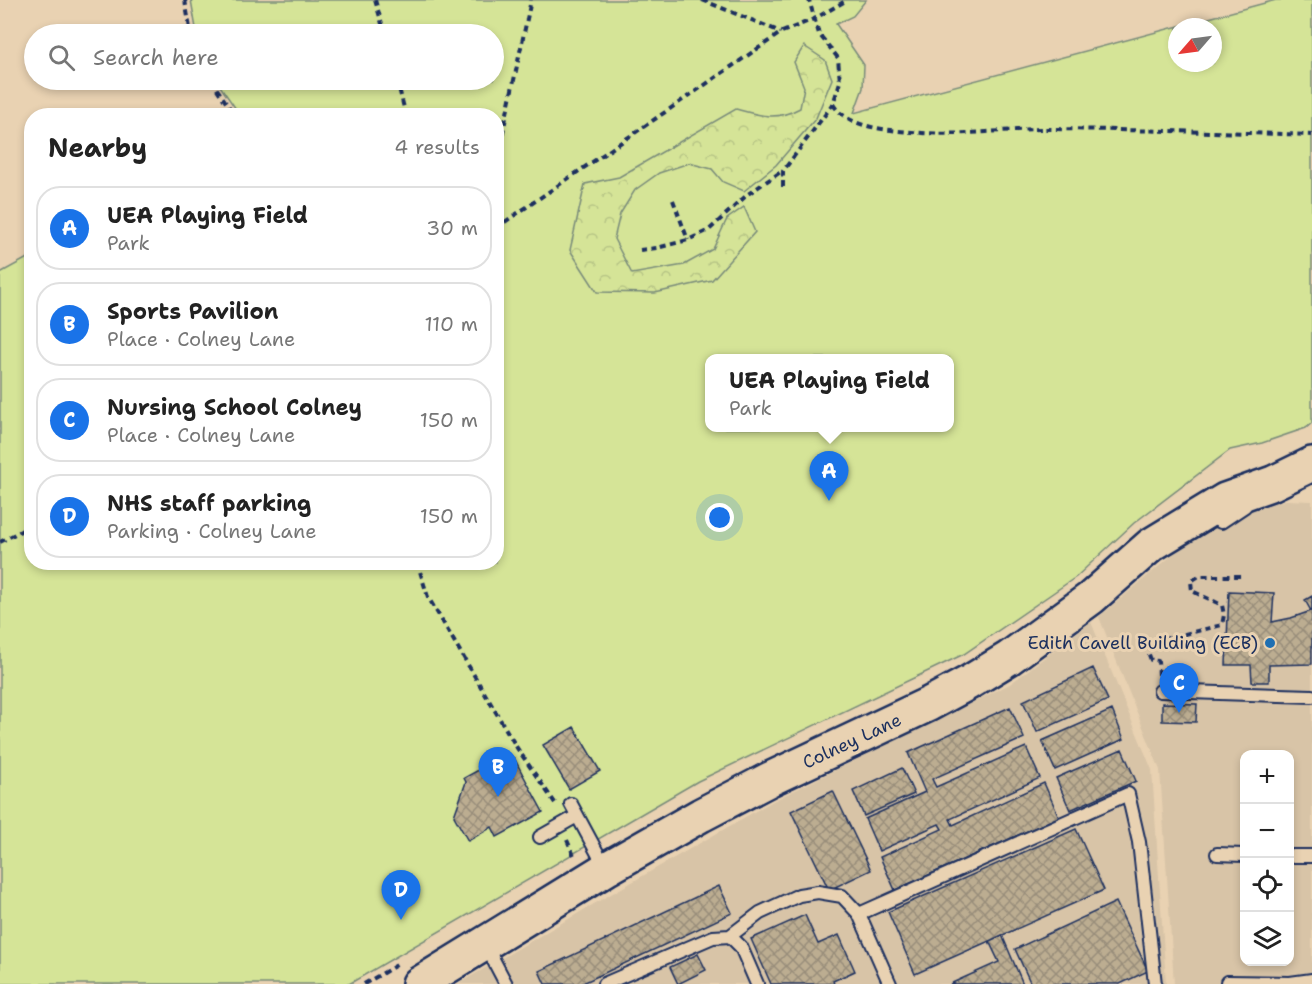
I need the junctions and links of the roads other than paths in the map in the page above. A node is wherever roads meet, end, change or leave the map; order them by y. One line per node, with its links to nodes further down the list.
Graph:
1 (1312, 464): 3 (street, Colney Lane)
2 (1312, 481): 3 (street, Colney Lane)
3 (1261, 487): 11 (street, Colney Lane)
4 (1160, 691): 5 (lane)
5 (1312, 696)
6 (540, 837): 11 (lane)
7 (1217, 854): 8 (lane)
8 (1240, 855)
9 (1294, 856): 10 (lane)
10 (1312, 856)
11 (606, 869): 14 (street, Colney Lane)
12 (859, 914): 13 (lane); 21 (lane); 22 (lane)
13 (730, 936): 19 (lane); 20 (lane)
14 (484, 943): 17 (street, Colney Lane); 18 (lane)
15 (1312, 980): 16 (lane)
16 (1227, 982)
17 (418, 984)
18 (506, 984)
19 (604, 984)
20 (758, 984)
21 (890, 984)
22 (1155, 984)

